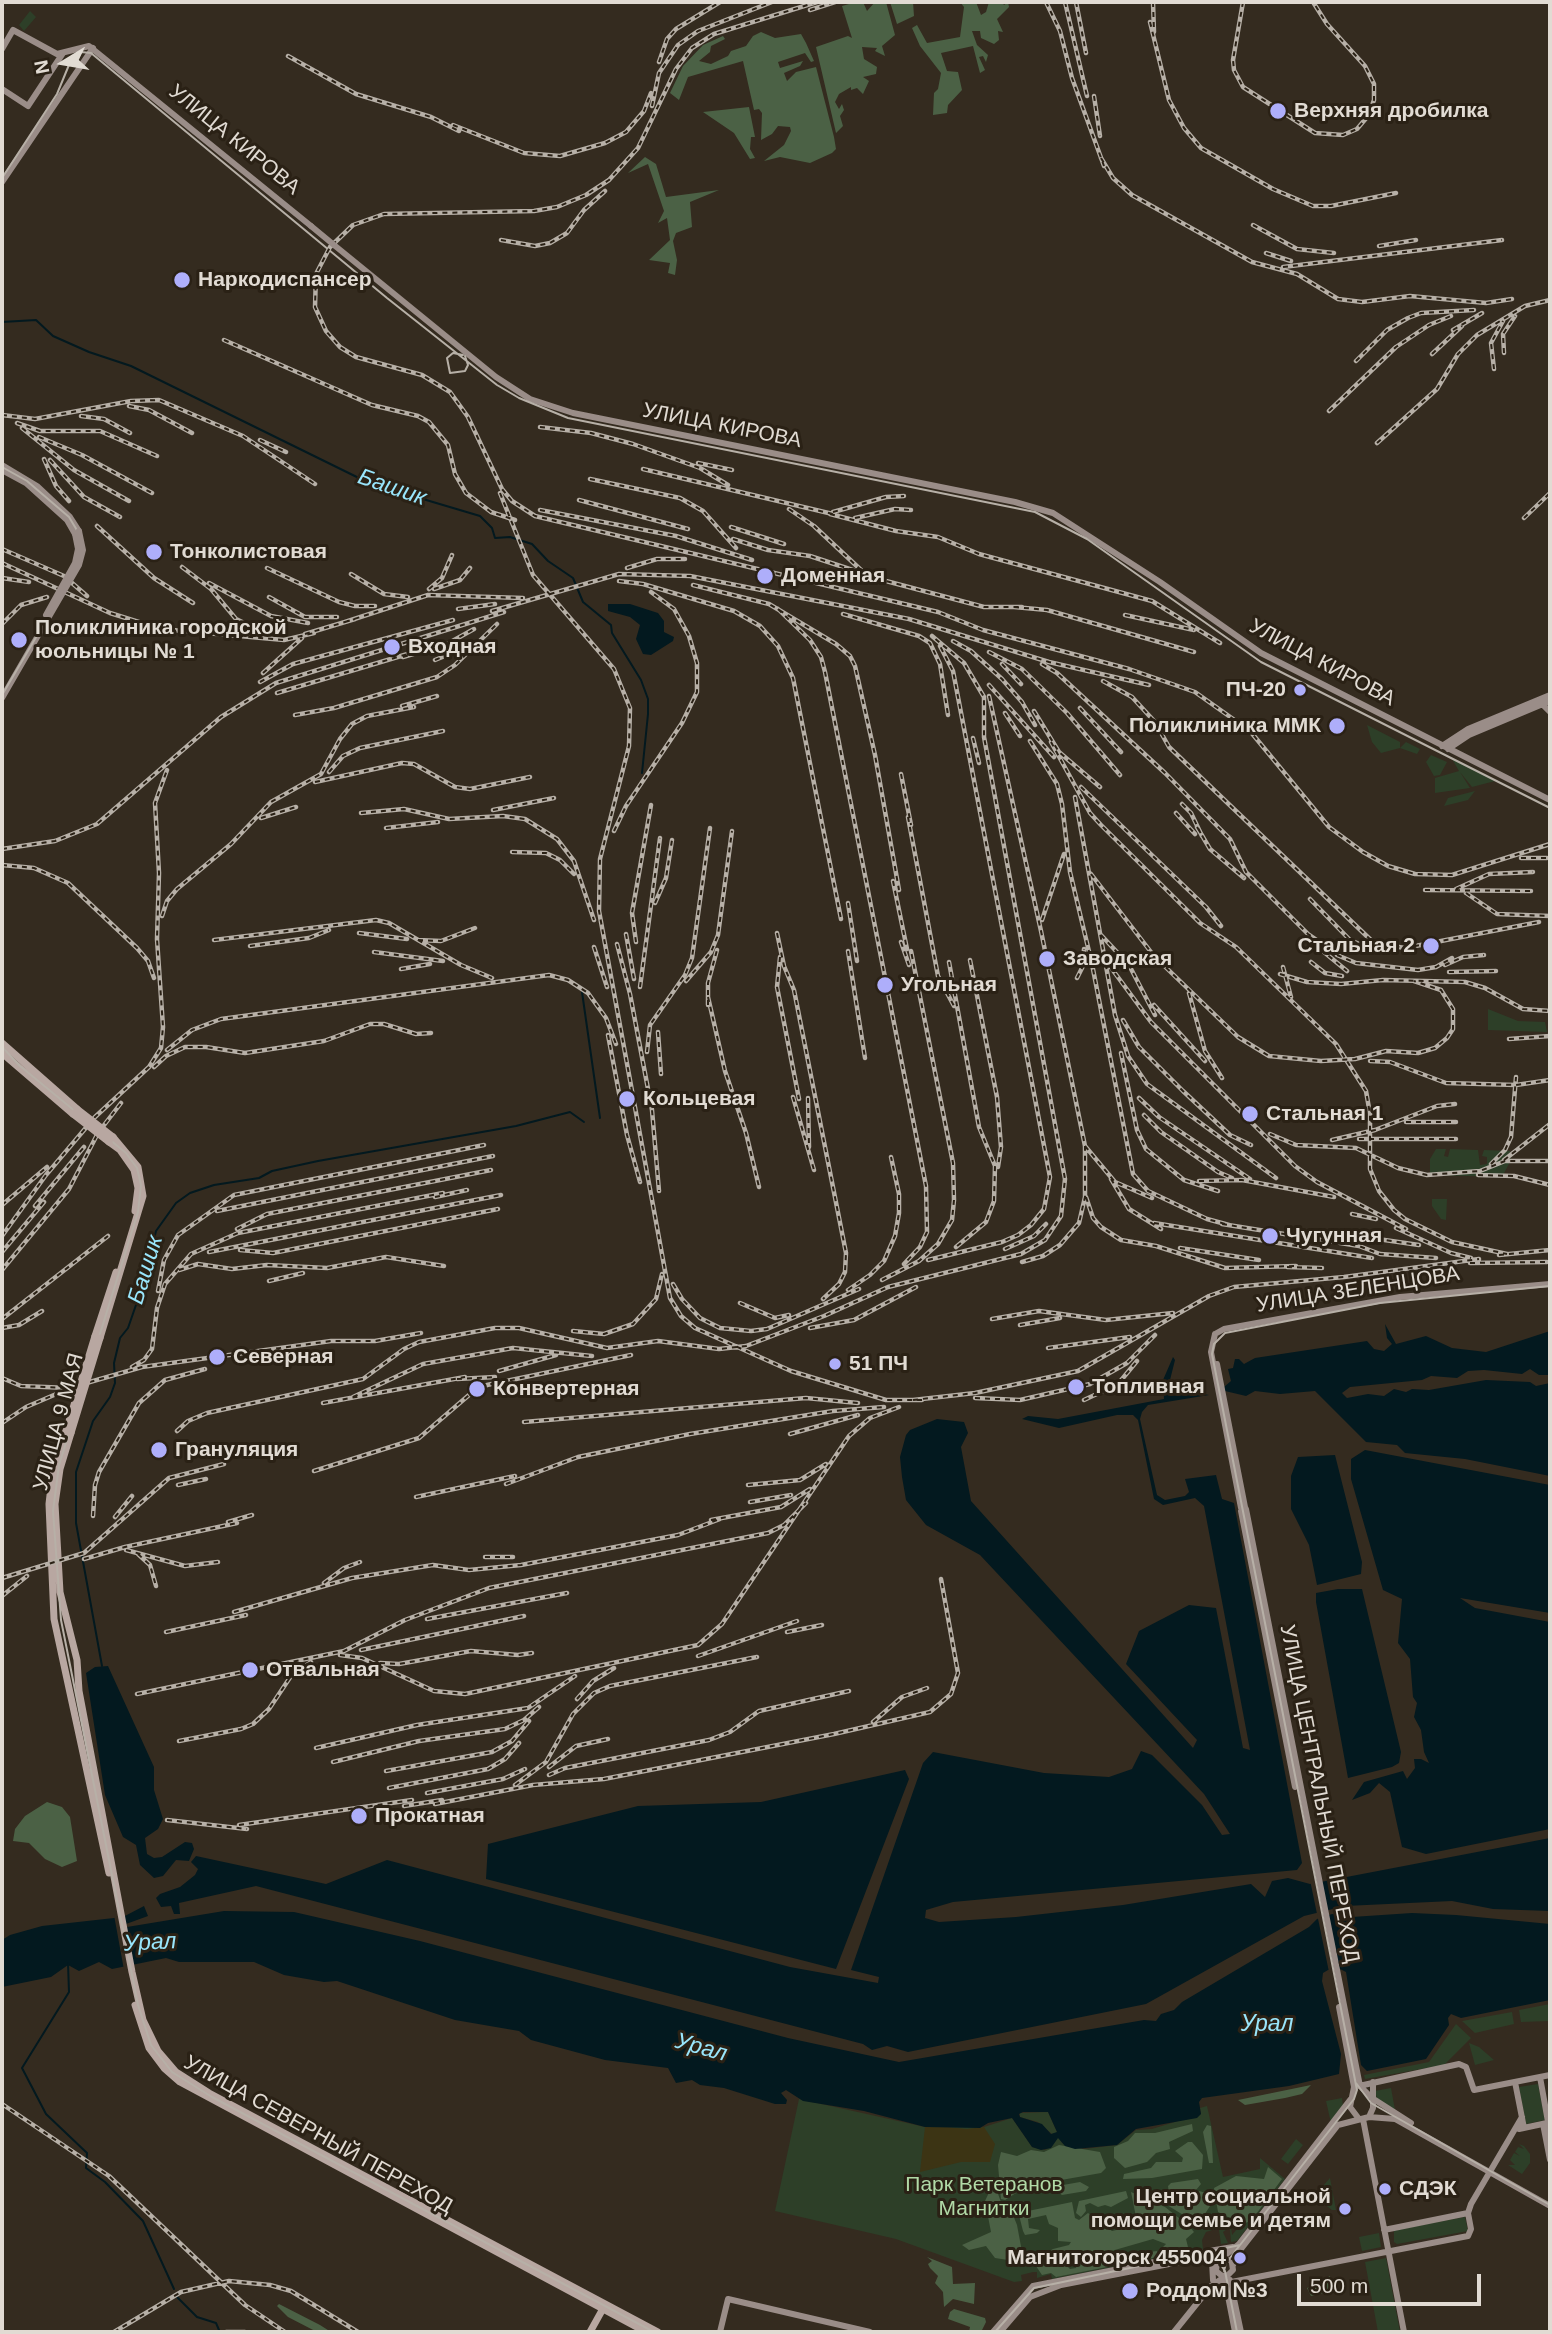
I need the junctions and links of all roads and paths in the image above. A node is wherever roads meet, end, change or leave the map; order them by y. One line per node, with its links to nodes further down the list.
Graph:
1 (93, 48): 3 (main road); 5 (main road); 14 (main road, УЛИЦА КИРОВА, bridge)
2 (2, 49): 3 (main road)
3 (63, 53): 4 (main road)
4 (2, 89)
5 (2, 182)
6 (2, 467): 7 (main road, bridge)
7 (42, 626): 8 (main road); 10 (main road)
8 (2, 690)
9 (1550, 695): 14 (main road)
10 (2, 698)
11 (1550, 701): 12 (main road)
12 (1542, 704): 13 (main road); 14 (main road)
13 (1550, 712)
14 (1445, 747): 15 (main road, УЛИЦА КИРОВА)
15 (1550, 800)
16 (2, 1042): 18 (main road, УЛИЦА 9 МАЯ)
17 (2, 1052): 18 (main road, УЛИЦА 9 МАЯ)
18 (75, 1112): 21 (main road, УЛИЦА 9 МАЯ, bridge)
19 (1550, 1284): 20 (main road, УЛИЦА ЗЕЛЕНЦОВА)
20 (1215, 1334): 27 (main road, УЛИЦА ЦЕНТРАЛЬНЫЙ ПЕРЕХОД)
21 (69, 1432): 22 (main road, УЛИЦА 9 МАЯ); 22 (main road, УЛИЦА 9 МАЯ)
22 (111, 1872): 49 (main road, УЛИЦА СЕВЕРНЫЙ ПЕРЕХОД)
23 (1550, 2075): 24 (main road)
24 (1540, 2077): 26 (main road); 32 (main road)
25 (1373, 2082): 26 (main road); 27 (main road); 28 (main road)
26 (1515, 2082): 30 (main road)
27 (1357, 2087): 28 (main road); 29 (main road)
28 (1372, 2098): 31 (main road); 37 (main road)
29 (1350, 2100): 31 (main road); 41 (main road)
30 (1521, 2117): 33 (main road); 34 (main road)
31 (1364, 2118): 37 (main road); 40 (main road); 46 (main road)
32 (1546, 2124): 33 (main road); 35 (main road); 36 (main road)
33 (1524, 2128): 34 (main road)
34 (1514, 2130): 37 (main road)
35 (1550, 2133)
36 (1550, 2160)
37 (1490, 2170): 38 (main road); 39 (main road)
38 (1550, 2204)
39 (1468, 2213): 40 (main road); 42 (main road)
40 (1384, 2230): 42 (main road)
41 (1238, 2245): 43 (main road); 46 (main road)
42 (1388, 2251): 46 (main road); 60 (main road)
43 (1205, 2252): 44 (main road); 46 (main road)
44 (1147, 2266): 45 (main road); 47 (main road)
45 (1214, 2267): 46 (main road); 46 (main road); 48 (main road)
46 (1228, 2270): 48 (main road); 58 (main road); 59 (main road)
47 (1114, 2273): 55 (main road); 56 (main road)
48 (1212, 2283): 57 (main road)
49 (604, 2307): 50 (main road); 51 (main road); 52 (main road)
50 (590, 2332)
51 (646, 2332)
52 (658, 2332)
53 (720, 2332): 54 (main road)
54 (870, 2332)
55 (993, 2332)
56 (1000, 2332)
57 (1174, 2332)
58 (1235, 2332)
59 (1241, 2332)
60 (1404, 2332)

